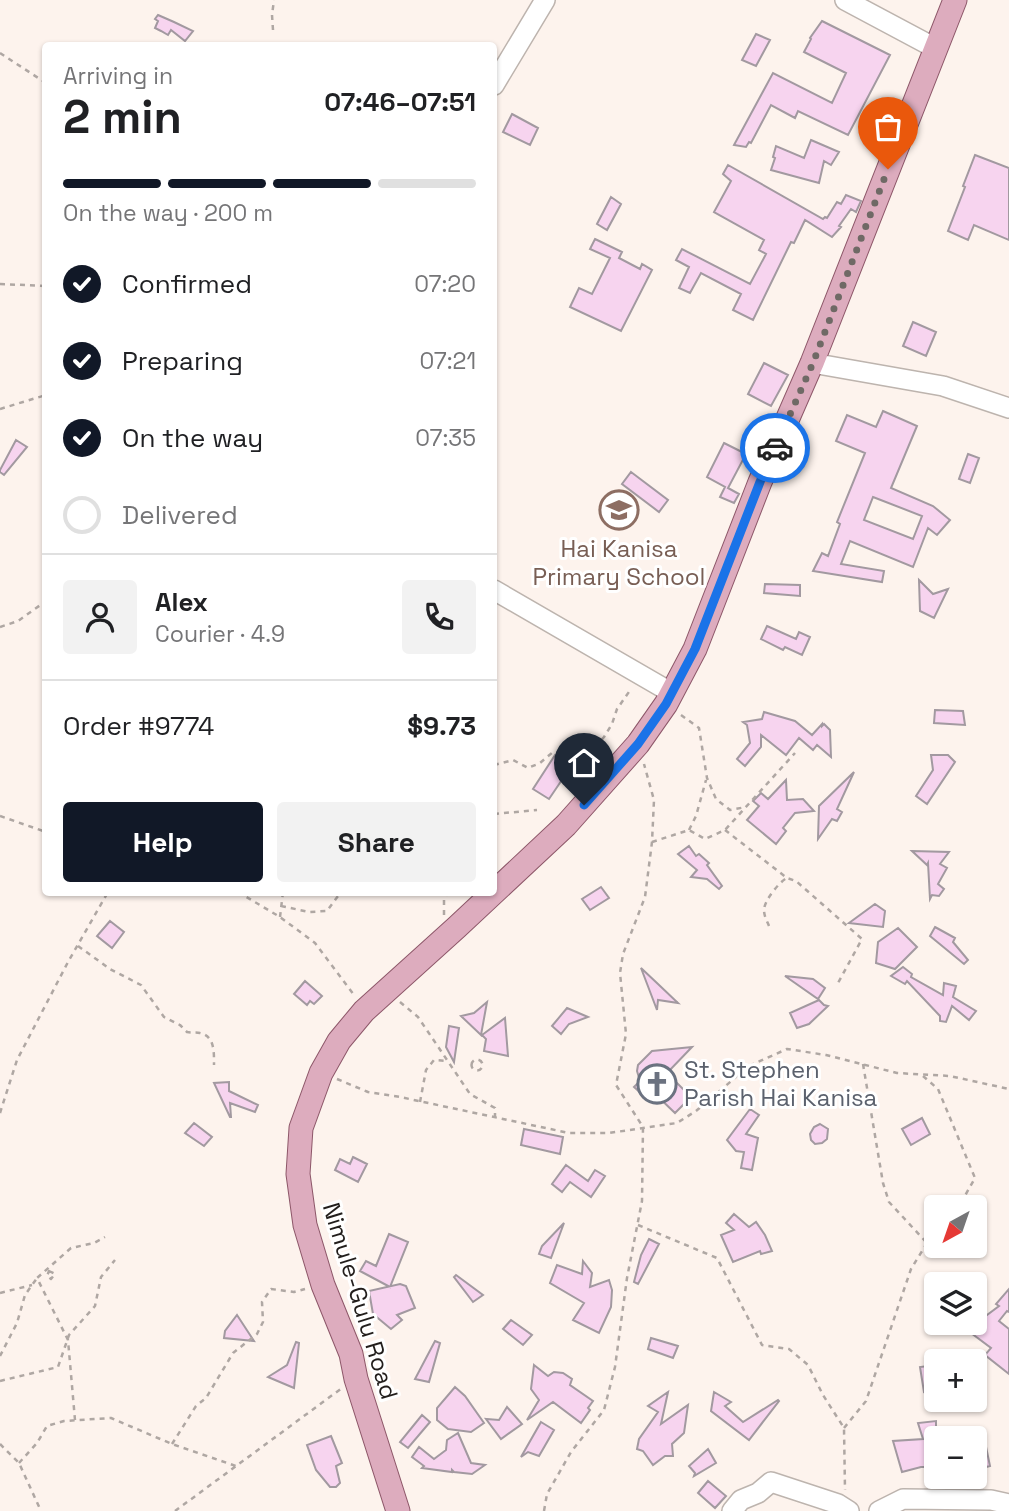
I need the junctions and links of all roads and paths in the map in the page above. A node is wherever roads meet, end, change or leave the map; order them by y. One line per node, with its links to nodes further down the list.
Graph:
1 (274, 0): 5 (path)
2 (545, 0): 9 (street)
3 (845, 0): 6 (street)
4 (955, 0): 6 (main road, Nimule-Gulu Road)
5 (273, 30)
6 (935, 48): 12 (main road, Nimule-Gulu Road)
7 (0, 53): 8 (path)
8 (42, 80)
9 (497, 80)
10 (0, 284): 11 (path)
11 (42, 286)
12 (813, 363): 14 (street); 20 (main road, Nimule-Gulu Road)
13 (42, 396): 15 (path)
14 (1009, 408)
15 (0, 410)
16 (497, 592): 20 (street)
17 (42, 604): 18 (path)
18 (0, 627)
19 (637, 682): 23 (path)
20 (669, 698): 21 (main road, Nimule-Gulu Road); 24 (path)
21 (638, 744): 32 (path); 34 (main road, Nimule-Gulu Road)
22 (794, 753): 25 (path)
23 (497, 764)
24 (707, 778): 25 (path); 29 (path)
25 (746, 807): 30 (path)
26 (537, 810): 27 (path)
27 (497, 814)
28 (0, 816): 31 (path)
29 (689, 830): 30 (path); 32 (path)
30 (725, 830): 33 (path)
31 (42, 831)
32 (652, 842): 56 (path)
33 (787, 878): 42 (path); 44 (path)
34 (497, 889)
35 (106, 896): 43 (path)
36 (245, 896): 41 (path)
37 (283, 896): 40 (path)
38 (338, 896): 40 (path)
39 (489, 896): 45 (main road, Nimule-Gulu Road)
40 (281, 906): 41 (path)
41 (280, 917): 46 (path)
42 (769, 926)
43 (78, 946): 48 (path); 54 (path)
44 (838, 983)
45 (387, 990): 46 (main road, Nimule-Gulu Road); 47 (path)
46 (363, 1011): 50 (main road, Nimule-Gulu Road)
47 (448, 1061): 53 (path); 55 (path)
48 (214, 1065)
49 (863, 1065): 51 (path); 56 (path); 60 (path)
50 (321, 1073): 53 (path); 65 (main road, Nimule-Gulu Road)
51 (922, 1074): 52 (path); 57 (path)
52 (1009, 1089)
53 (420, 1102): 55 (path)
54 (0, 1113)
55 (495, 1118): 56 (path)
56 (643, 1127): 58 (path)
57 (965, 1195)
58 (638, 1225): 72 (path); 82 (path)
59 (105, 1237): 63 (path)
60 (924, 1240)
61 (924, 1248): 72 (path)
62 (115, 1260): 67 (path)
63 (37, 1278): 64 (path); 67 (path)
64 (32, 1285): 66 (path); 68 (path)
65 (323, 1285): 69 (main road, Nimule-Gulu Road); 74 (path)
66 (0, 1293)
67 (68, 1340): 70 (path); 71 (path)
68 (0, 1356)
69 (356, 1379): 76 (path); 81 (main road, Nimule-Gulu Road)
70 (0, 1381)
71 (75, 1421): 74 (path); 75 (path)
72 (844, 1428): 78 (path)
73 (0, 1444): 75 (path)
74 (172, 1444): 76 (path)
75 (19, 1463): 79 (path)
76 (236, 1466): 80 (path)
77 (1009, 1504): 84 (street)
78 (848, 1505): 83 (street)
79 (41, 1511)
80 (175, 1511)
81 (398, 1511)
82 (544, 1511)
83 (732, 1511)
84 (879, 1511)

